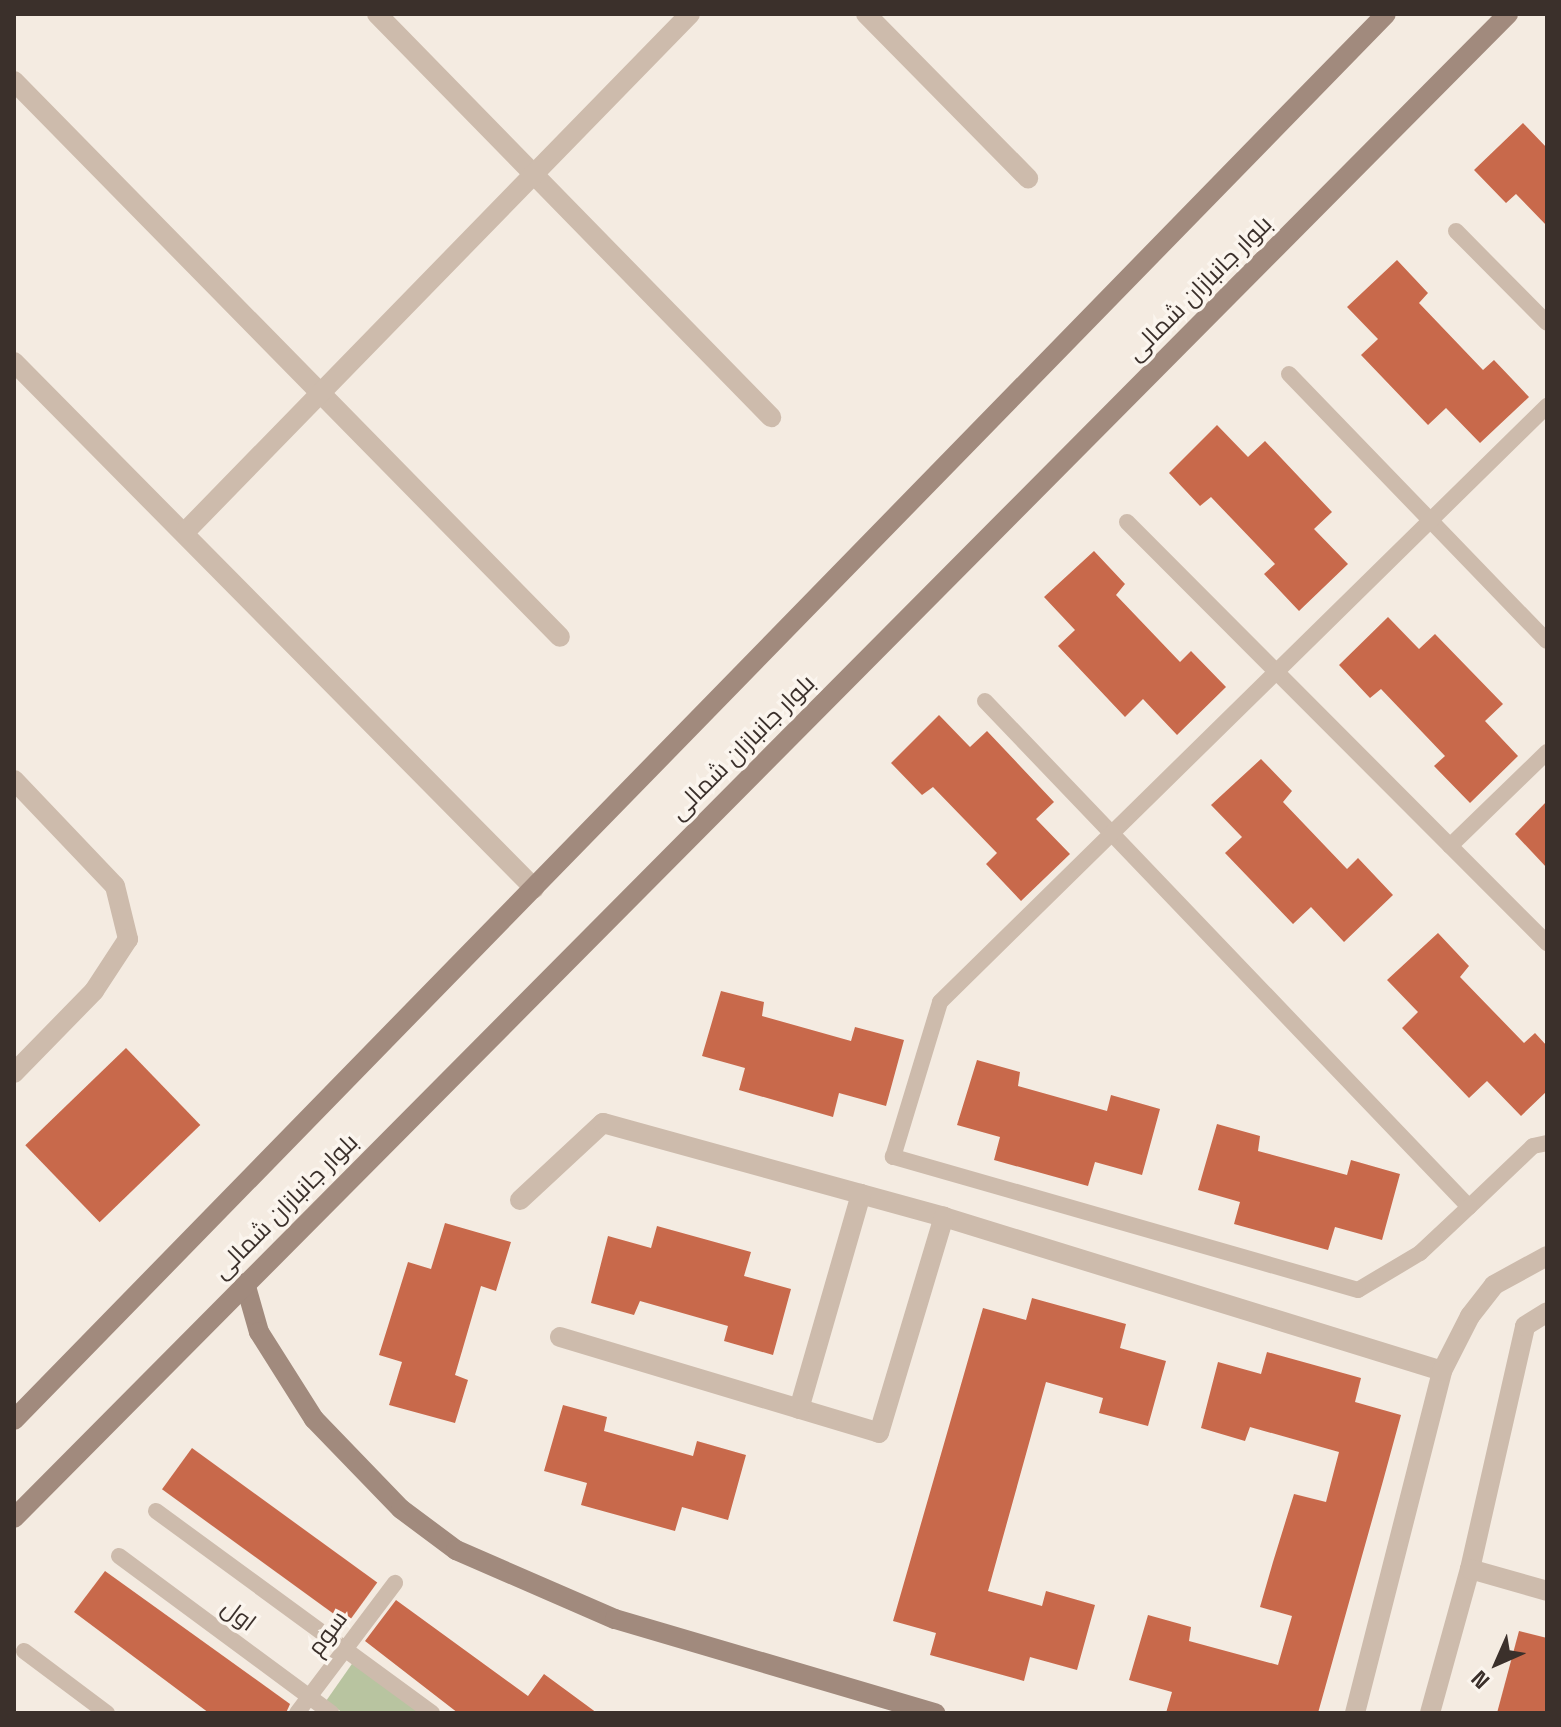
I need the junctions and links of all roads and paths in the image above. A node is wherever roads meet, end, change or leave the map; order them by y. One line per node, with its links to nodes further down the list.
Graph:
1 (377, 14): 7 (street)
2 (690, 14): 7 (street)
3 (866, 14): 8 (street)
4 (1386, 14): 27 (main road, بلوار جانبازان شمالی)
5 (1508, 14): 36 (main road, بلوار جانبازان شمالی)
6 (14, 81): 13 (street)
7 (533, 175): 13 (street); 15 (street)
8 (1028, 178)
9 (1456, 231): 10 (lane)
10 (1547, 323)
11 (14, 362): 18 (street)
12 (1289, 374): 16 (lane)
13 (319, 395): 18 (street); 19 (street)
14 (1547, 406): 16 (lane)
15 (771, 417)
16 (1431, 521): 20 (lane); 21 (lane)
17 (1127, 522): 21 (lane)
18 (186, 531): 27 (street)
19 (560, 637)
20 (1547, 641)
21 (1276, 672): 25 (lane); 26 (lane)
22 (985, 701): 25 (lane)
23 (1547, 752): 26 (lane)
24 (14, 780): 29 (street)
25 (1112, 833): 33 (lane); 33 (lane)
26 (1450, 846): 28 (lane)
27 (534, 888): 41 (main road, بلوار جانبازان شمالی)
28 (1547, 943)
29 (14, 1073)
30 (1547, 1143): 33 (lane)
31 (861, 1194): 32 (street); 34 (street); 40 (street)
32 (520, 1200)
33 (1469, 1207)
34 (944, 1217): 39 (street); 40 (street)
35 (1547, 1256): 39 (street)
36 (245, 1283): 43 (main road, بلوار جانبازان شمالی); 51 (main road)
37 (1547, 1312): 45 (street)
38 (560, 1337): 40 (street)
39 (1442, 1371): 57 (street)
40 (799, 1409)
41 (14, 1420)
42 (156, 1511): 48 (lane)
43 (14, 1518)
44 (119, 1556): 50 (lane, اول)
45 (1470, 1569): 47 (street); 58 (street)
46 (395, 1583): 48 (lane, سوم)
47 (1547, 1591)
48 (345, 1649): 50 (lane, سوم); 55 (lane)
49 (24, 1651): 52 (lane)
50 (309, 1697): 53 (lane, سوم); 54 (lane, اول)
51 (908, 1710): 56 (main road)
52 (107, 1713)
53 (297, 1713)
54 (331, 1713)
55 (432, 1713)
56 (935, 1713)
57 (1355, 1713)
58 (1430, 1713)

